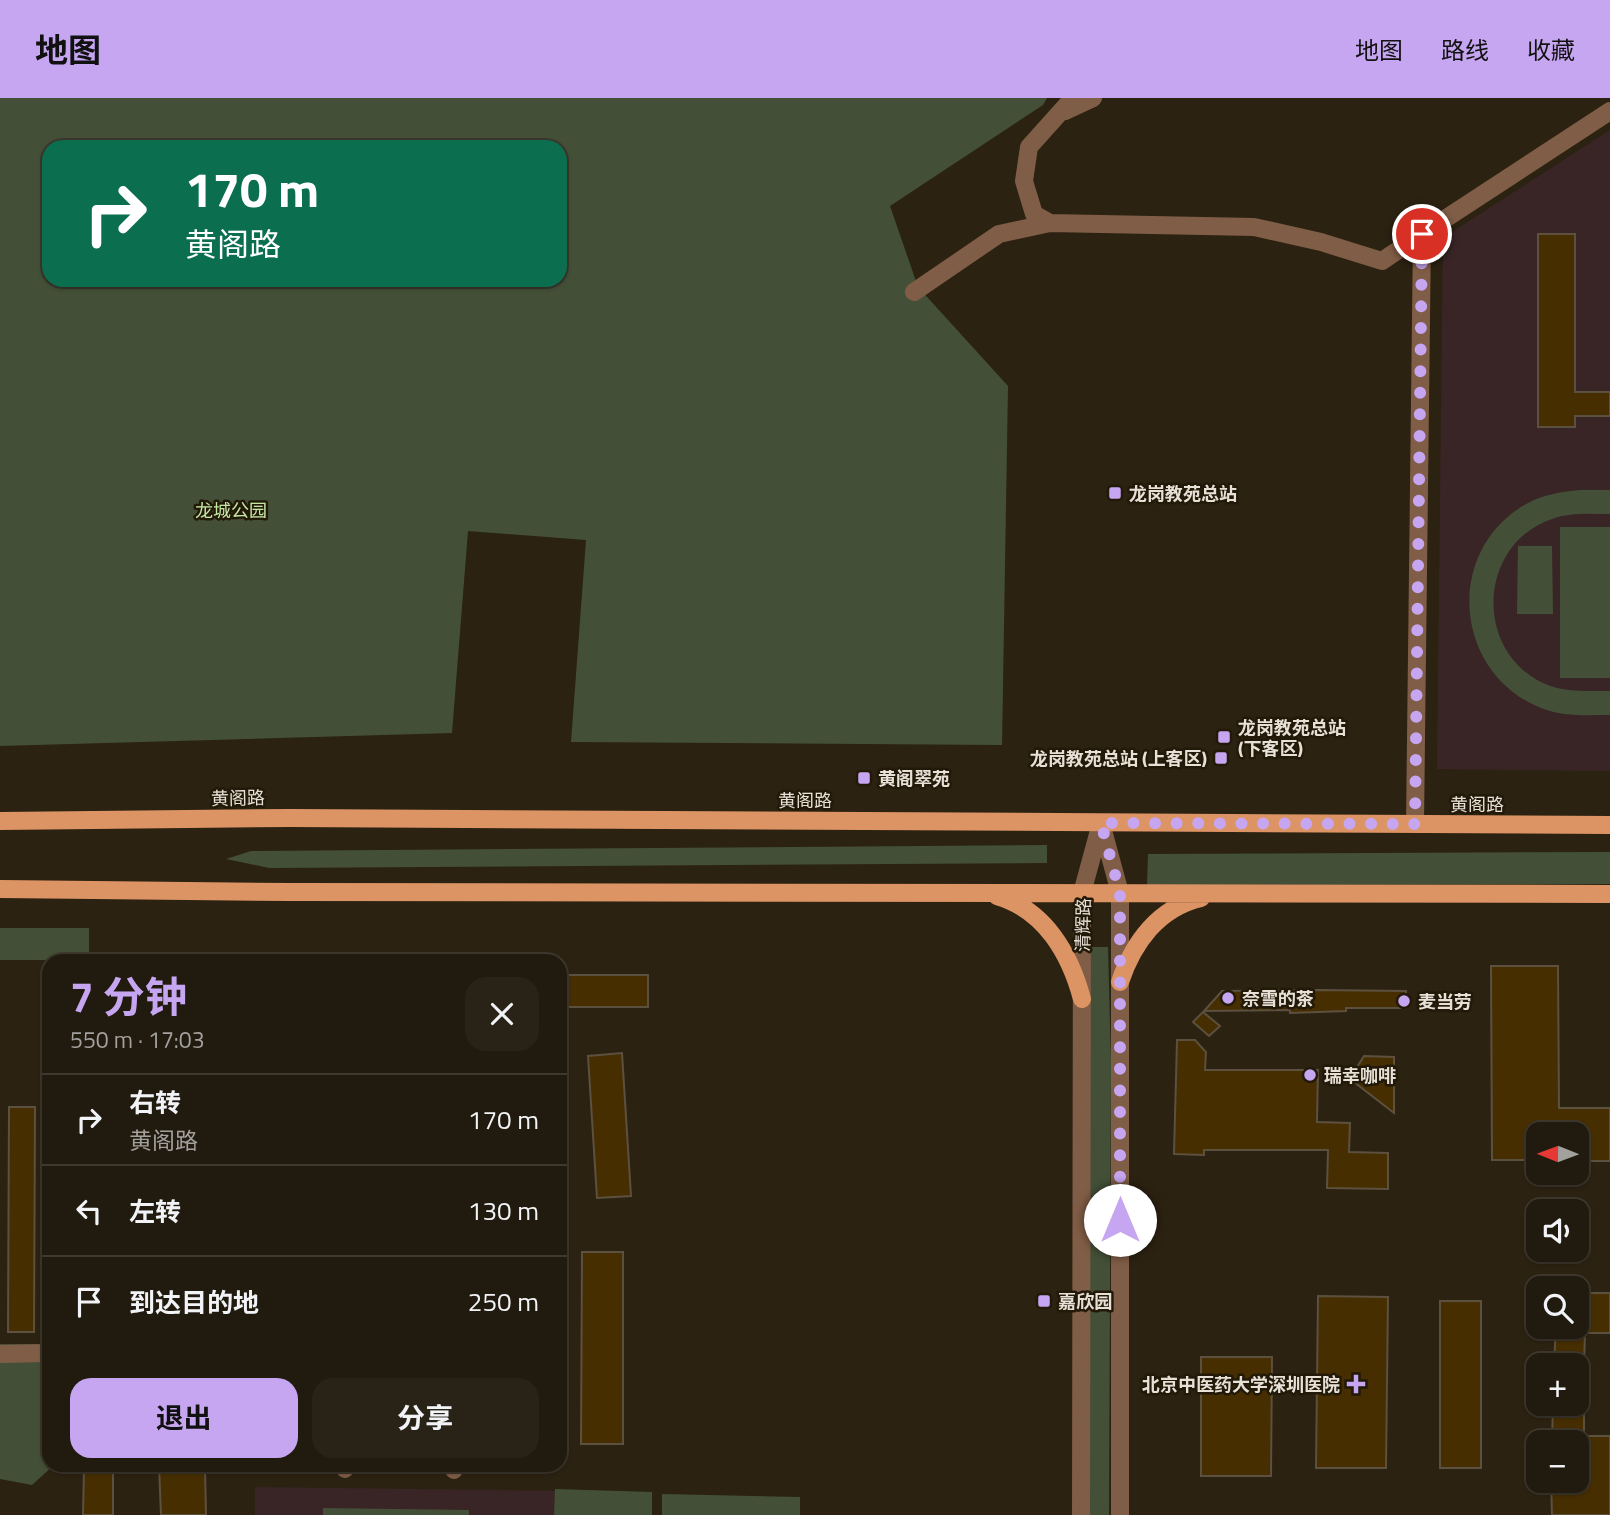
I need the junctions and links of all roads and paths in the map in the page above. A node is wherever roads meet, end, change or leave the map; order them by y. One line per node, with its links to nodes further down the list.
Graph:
1 (1073, 98): 4 (street)
2 (1093, 98): 4 (street)
3 (1610, 111): 6 (street)
4 (1058, 114): 5 (street)
5 (1050, 223): 6 (street); 7 (street)
6 (1422, 234): 10 (street)
7 (914, 292)
8 (0, 821): 9 (main road, 黄阁路)
9 (1101, 823): 10 (main road, 黄阁路); 14 (street, 清辉路); 15 (street, 清辉路)
10 (1415, 824): 11 (main road, 黄阁路)
11 (1610, 825)
12 (0, 889): 13 (main road)
13 (987, 893): 14 (main road); 19 (main road)
14 (1082, 893): 15 (main road); 19 (street, 清辉路)
15 (1120, 893): 16 (main road); 18 (street, 清辉路)
16 (1218, 893): 17 (main road); 18 (main road)
17 (1610, 894)
18 (1120, 982): 23 (street, 清辉路)
19 (1082, 999): 22 (street, 清辉路)
20 (0, 1353): 21 (street)
21 (42, 1353)
22 (1081, 1515)
23 (1120, 1515)

